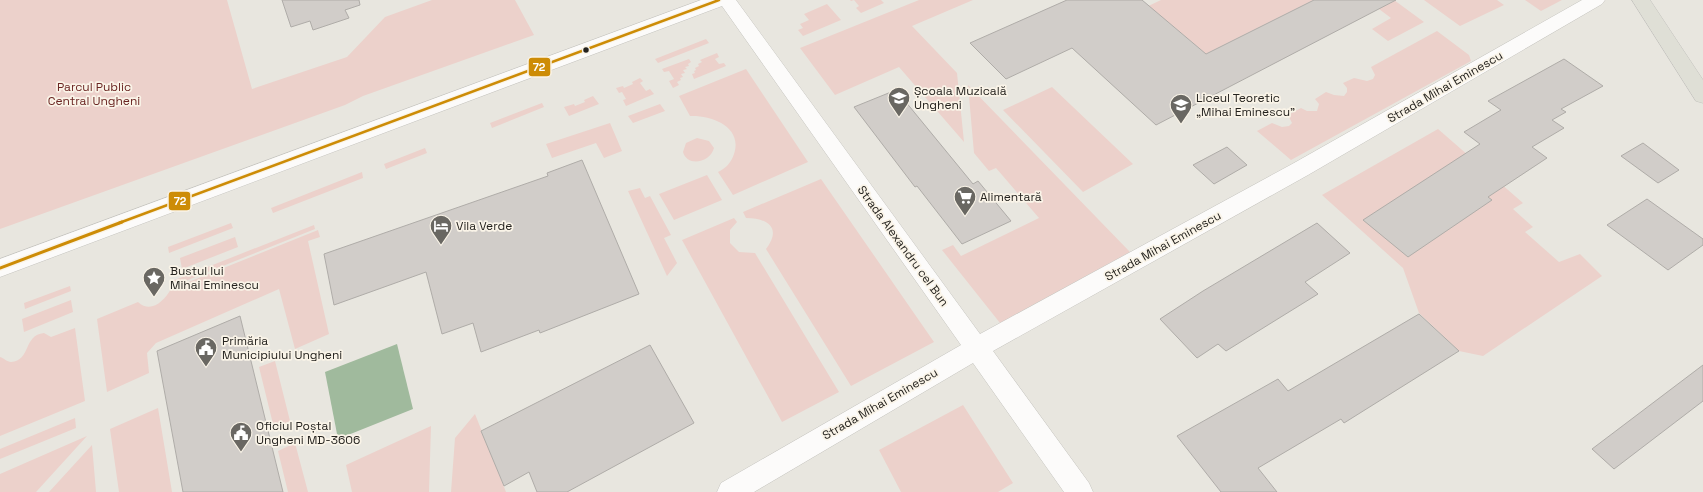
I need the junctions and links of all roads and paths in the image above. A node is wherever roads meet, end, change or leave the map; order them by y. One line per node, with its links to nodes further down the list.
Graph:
1 (719, 0): 6 (street)
2 (727, 0): 7 (street, Strada Alexandru cel Bun)
3 (1596, 0): 7 (street, Strada Mihai Eminescu)
4 (1641, 0): 5 (main road)
5 (1703, 96)
6 (0, 268)
7 (977, 348): 8 (street, Strada Mihai Eminescu); 9 (street, Strada Alexandru cel Bun)
8 (730, 492)
9 (1080, 492)

